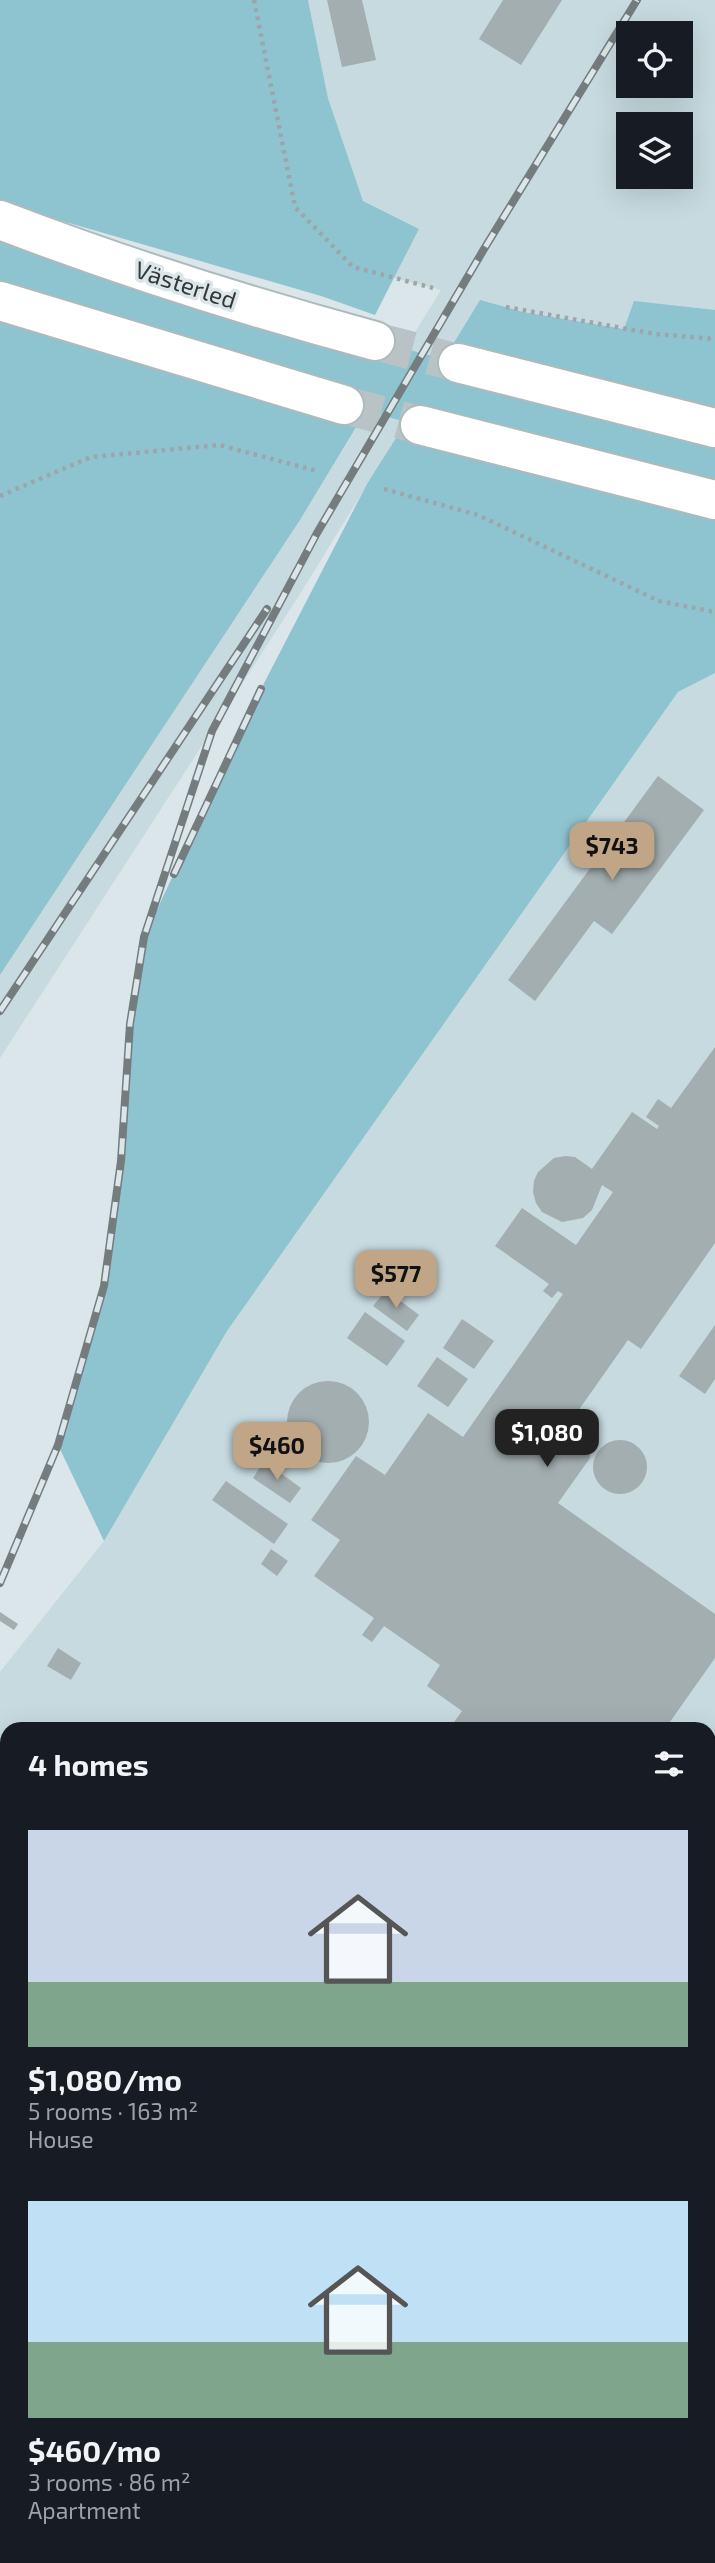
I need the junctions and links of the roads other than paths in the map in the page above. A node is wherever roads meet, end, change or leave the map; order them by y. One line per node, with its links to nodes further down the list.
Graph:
1 (0, 220): 3 (street, Västerled)
2 (0, 302): 5 (street)
3 (375, 341)
4 (458, 363): 7 (street)
5 (344, 405)
6 (421, 425): 8 (street)
7 (715, 428)
8 (715, 500)

